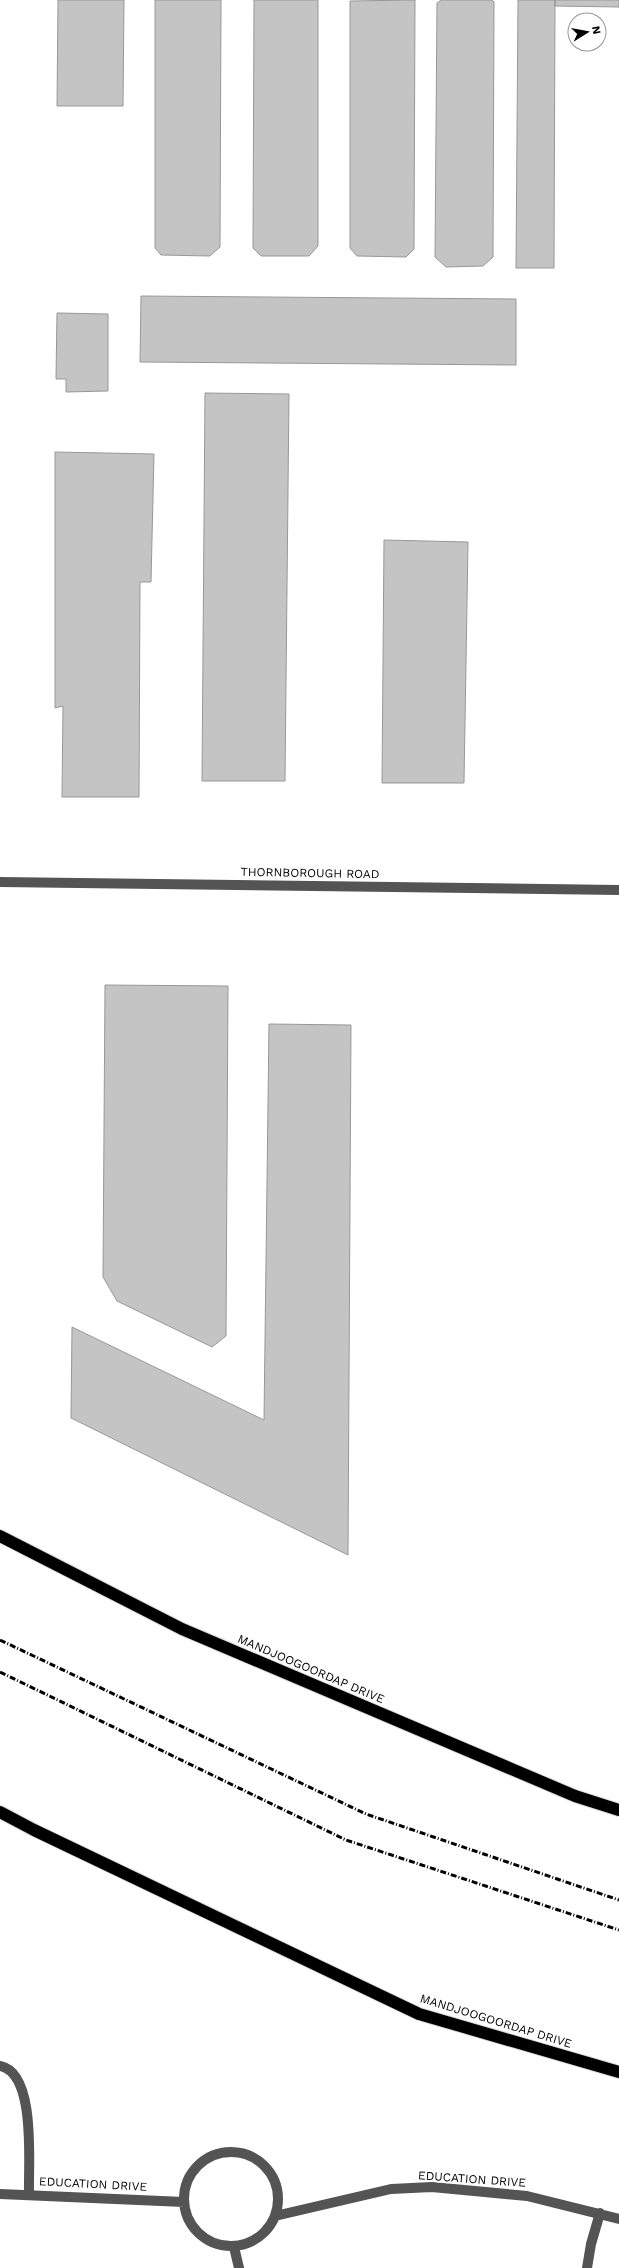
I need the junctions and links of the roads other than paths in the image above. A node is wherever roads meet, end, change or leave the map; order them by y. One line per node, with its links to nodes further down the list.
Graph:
1 (0, 882): 2 (street, THORNBOROUGH ROAD)
2 (619, 890)
3 (0, 1536): 4 (highway, MANDJOOGOORDAP DRIVE)
4 (619, 1810)
5 (0, 1812): 7 (highway, MANDJOOGOORDAP DRIVE)
6 (0, 2066): 9 (street)
7 (619, 2072)
8 (0, 2194): 9 (street, EDUCATION DRIVE)
9 (29, 2195): 10 (street, EDUCATION DRIVE)
10 (184, 2202): 12 (street); 14 (street)
11 (600, 2213): 12 (street, EDUCATION DRIVE); 13 (street, EDUCATION DRIVE); 16 (street)
12 (275, 2216): 14 (street)
13 (619, 2219)
14 (234, 2247): 15 (street)
15 (239, 2268)
16 (587, 2268)

